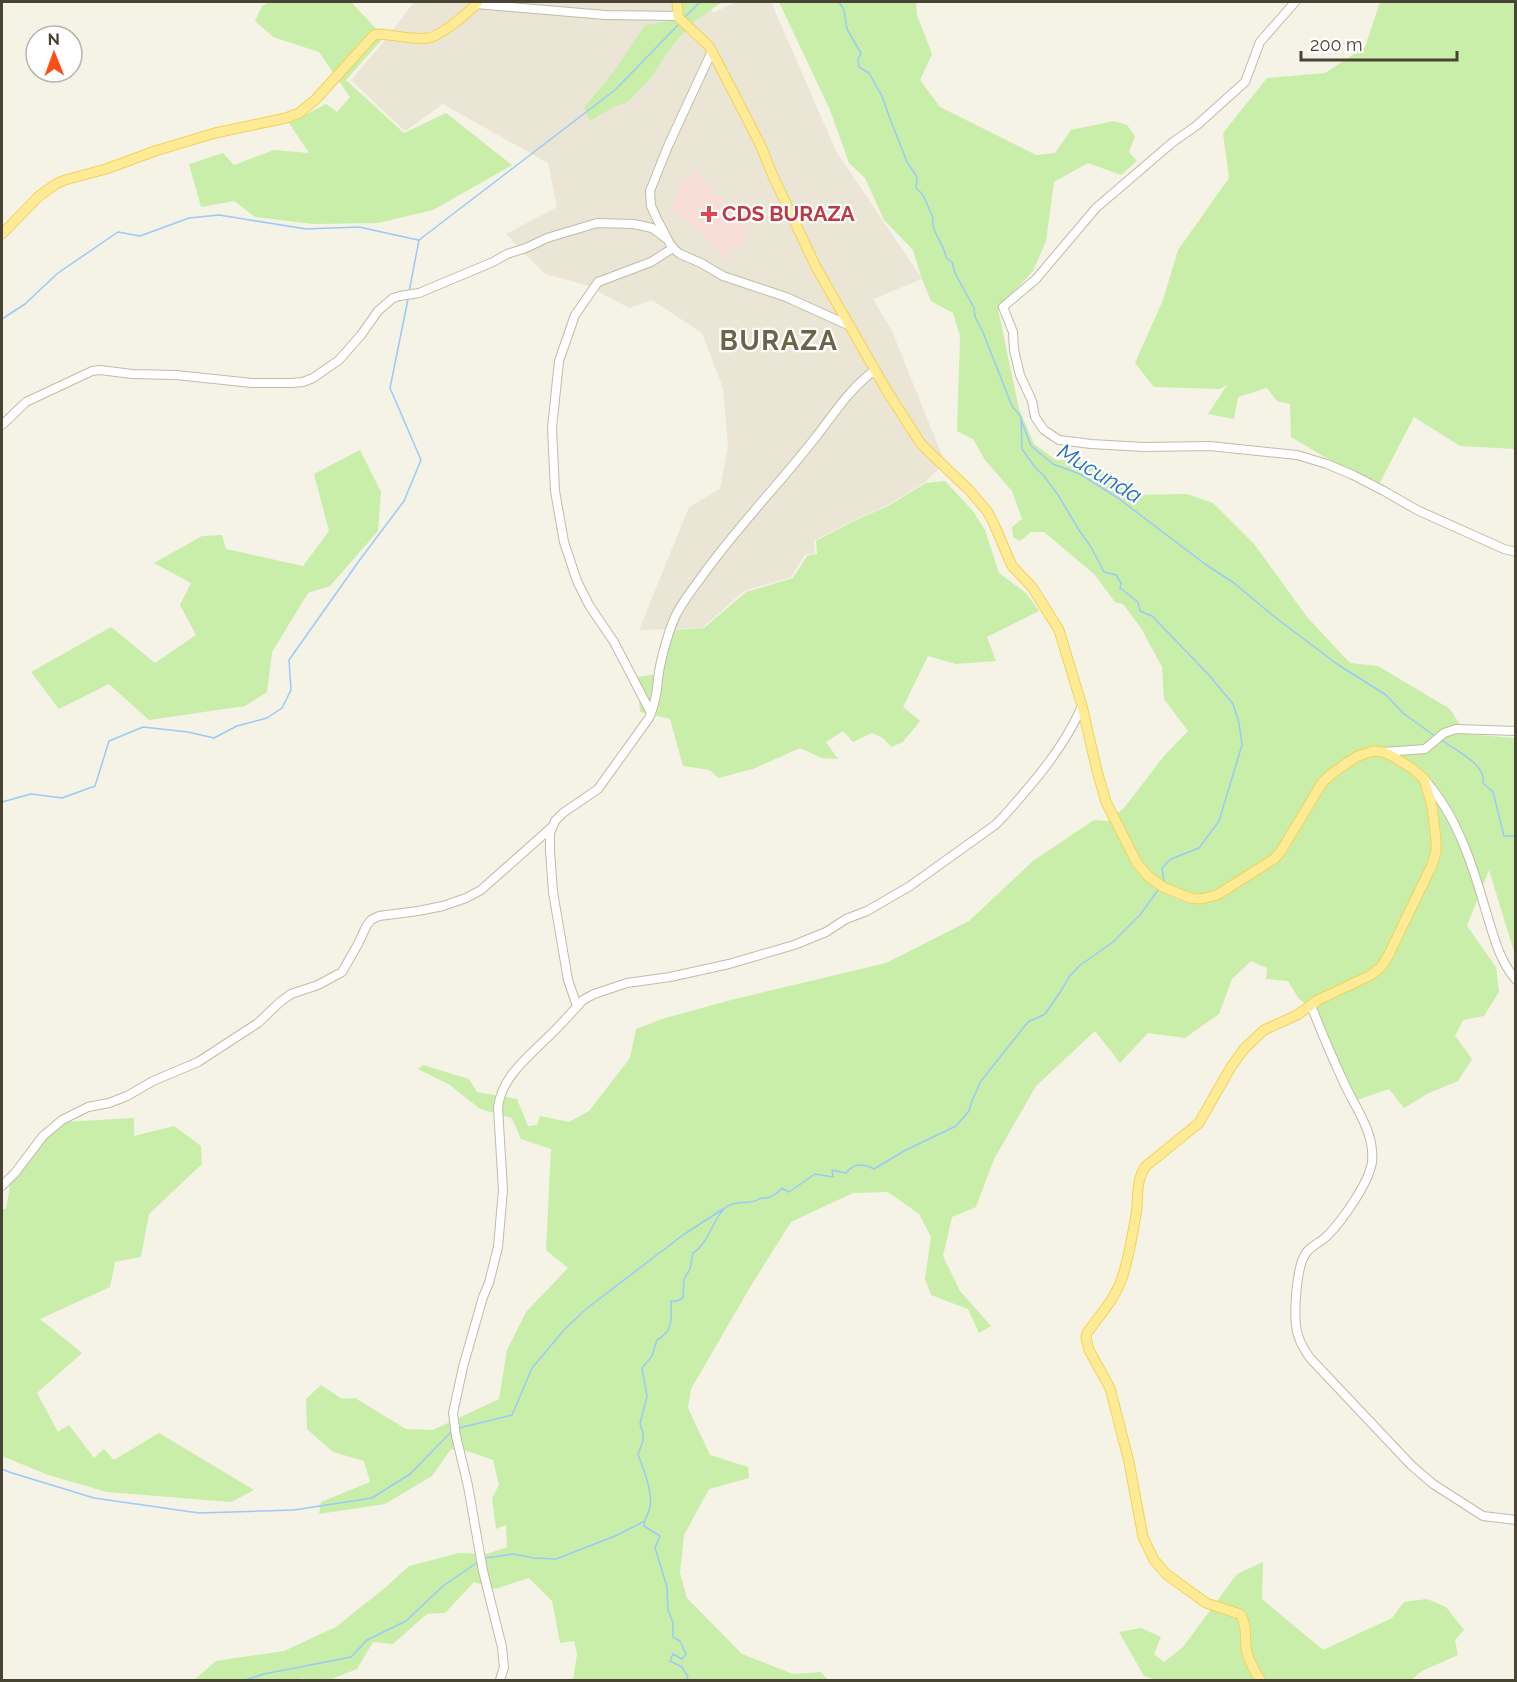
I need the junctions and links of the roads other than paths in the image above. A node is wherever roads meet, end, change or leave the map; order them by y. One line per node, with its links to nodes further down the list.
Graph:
1 (677, 2): 4 (main road)
2 (1295, 2): 12 (street)
3 (477, 3): 4 (street); 6 (main road)
4 (678, 16): 5 (main road)
5 (712, 51): 7 (street); 9 (main road)
6 (2, 234)
7 (668, 239): 8 (street); 11 (street)
8 (673, 248): 9 (street); 14 (street)
9 (848, 325): 10 (main road)
10 (875, 370): 13 (main road); 14 (street)
11 (2, 425)
12 (1515, 552)
13 (1082, 706): 16 (main road); 21 (street)
14 (651, 713): 18 (street)
15 (1515, 731): 16 (street)
16 (1383, 752): 17 (main road)
17 (1425, 779): 19 (street); 20 (main road)
18 (552, 826): 21 (street); 22 (street)
19 (1515, 980)
20 (1311, 1005): 23 (street); 27 (main road)
21 (577, 1006): 24 (street)
22 (2, 1186)
23 (1515, 1520)
24 (504, 1667): 25 (street); 26 (street)
25 (500, 1680)
26 (507, 1680)
27 (1260, 1680)

